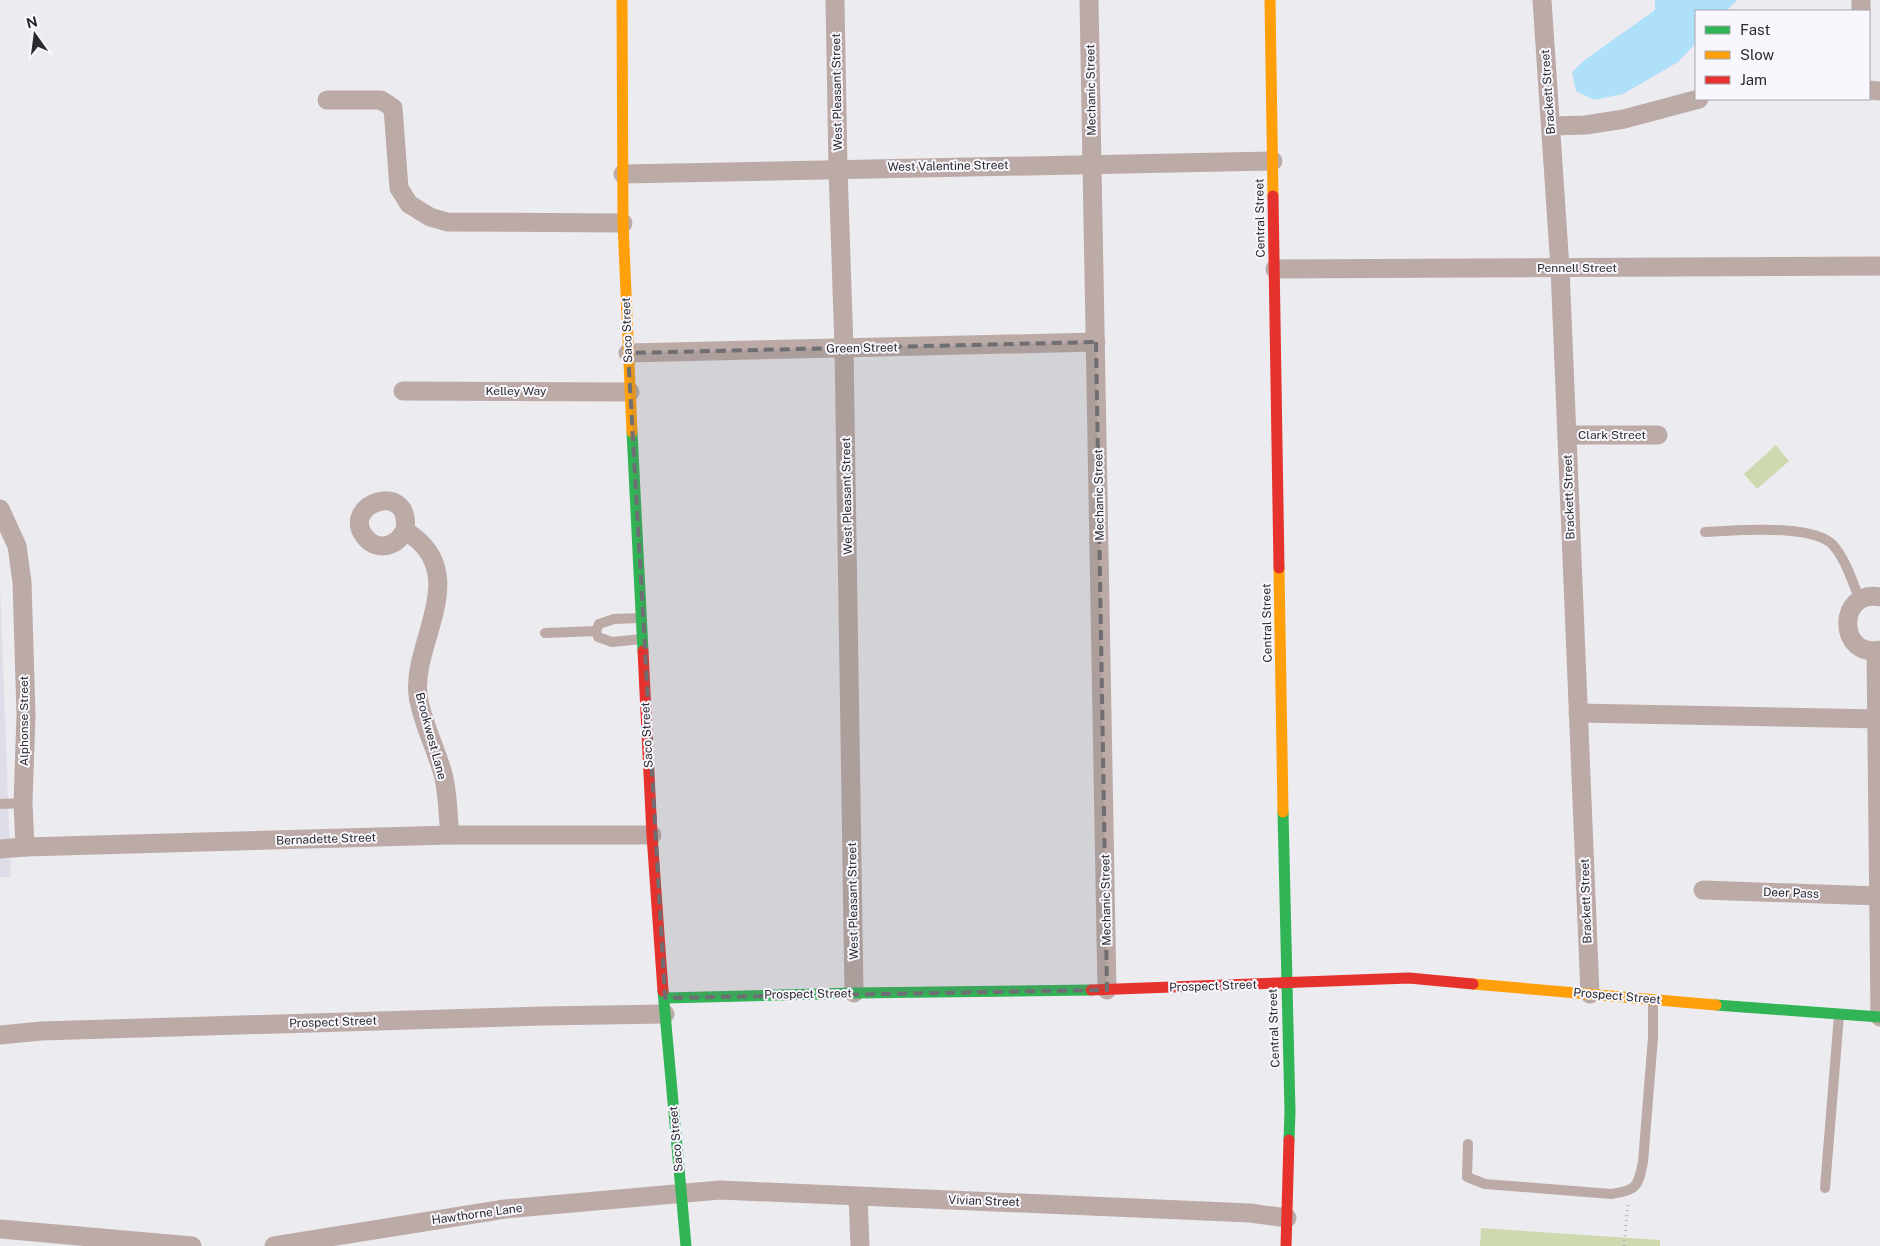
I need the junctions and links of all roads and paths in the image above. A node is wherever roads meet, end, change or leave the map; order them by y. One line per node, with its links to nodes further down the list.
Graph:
1 (622, 0): 12 (street, Saco Street)
2 (835, 0): 11 (street, West Pleasant Street)
3 (1089, 0): 10 (street, Mechanic Street)
4 (1270, 0): 9 (street, Central Street)
5 (1542, 0): 8 (street, Brackett Street)
6 (327, 100): 13 (street)
7 (1695, 100): 8 (street)
8 (1551, 126): 15 (street, Brackett Street)
9 (1272, 161): 10 (street, West Valentine Street); 16 (street, Central Street)
10 (1093, 163): 11 (street, West Valentine Street); 17 (street, Mechanic Street)
11 (838, 169): 12 (street, West Valentine Street); 18 (street, West Pleasant Street)
12 (623, 174): 13 (street, Saco Street)
13 (624, 222): 19 (street, Saco Street)
14 (1880, 266): 15 (street, Pennell Street)
15 (1560, 268): 16 (street, Pennell Street); 22 (street, Brackett Street)
16 (1275, 269): 44 (street, Central Street)
17 (1096, 342): 18 (street, Green Street); 45 (street, Mechanic Street)
18 (844, 348): 19 (street, Green Street); 46 (street, West Pleasant Street)
19 (628, 352): 21 (street, Saco Street)
20 (403, 391): 21 (street, Kelley Way)
21 (630, 392): 29 (street, Saco Street)
22 (1567, 435): 23 (street, Clark Street); 34 (street, Brackett Street)
23 (1658, 435)
24 (0, 509): 36 (street, Alphonse Street)
25 (406, 530): 38 (street, Brookwest Lane)
26 (1704, 532): 28 (lane)
27 (1880, 597): 28 (street)
28 (1860, 600): 33 (street)
29 (641, 618): 30 (lane); 32 (street, Saco Street)
30 (596, 631): 31 (lane); 32 (lane)
31 (545, 633)
32 (642, 639): 39 (street, Saco Street)
33 (1878, 650): 35 (street)
34 (1578, 713): 35 (street); 47 (street, Brackett Street)
35 (1878, 719): 43 (street)
36 (23, 803): 37 (lane); 40 (street, Alphonse Street)
37 (0, 804)
38 (450, 835): 39 (street, Bernadette Street); 40 (street, Bernadette Street)
39 (652, 835): 49 (street, Saco Street)
40 (25, 847): 41 (street, Bernadette Street)
41 (0, 849)
42 (1704, 890): 43 (street, Deer Pass)
43 (1879, 900): 51 (street)
44 (1286, 983): 45 (street, Prospect Street); 47 (street, Prospect Street); 58 (street, Central Street)
45 (1108, 990): 46 (street, Prospect Street)
46 (854, 993): 49 (street, Prospect Street)
47 (1590, 994): 48 (street, Prospect Street)
48 (1653, 1000): 50 (street, Prospect Street); 55 (lane)
49 (665, 1006): 52 (street, Prospect Street); 56 (street, Saco Street)
50 (1839, 1014): 51 (street, Prospect Street); 54 (lane)
51 (1880, 1017)
52 (0, 1035)
53 (1468, 1144): 55 (lane)
54 (1825, 1188)
55 (1630, 1191): 65 (path)
56 (681, 1193): 57 (street, Vivian Street); 61 (street, Hawthorne Lane); 62 (street, Saco Street)
57 (858, 1197): 58 (street, Vivian Street); 63 (street)
58 (1287, 1218): 64 (street, Central Street)
59 (0, 1229): 60 (street)
60 (192, 1246)
61 (274, 1246)
62 (686, 1246)
63 (860, 1246)
64 (1286, 1246)
65 (1624, 1246)

